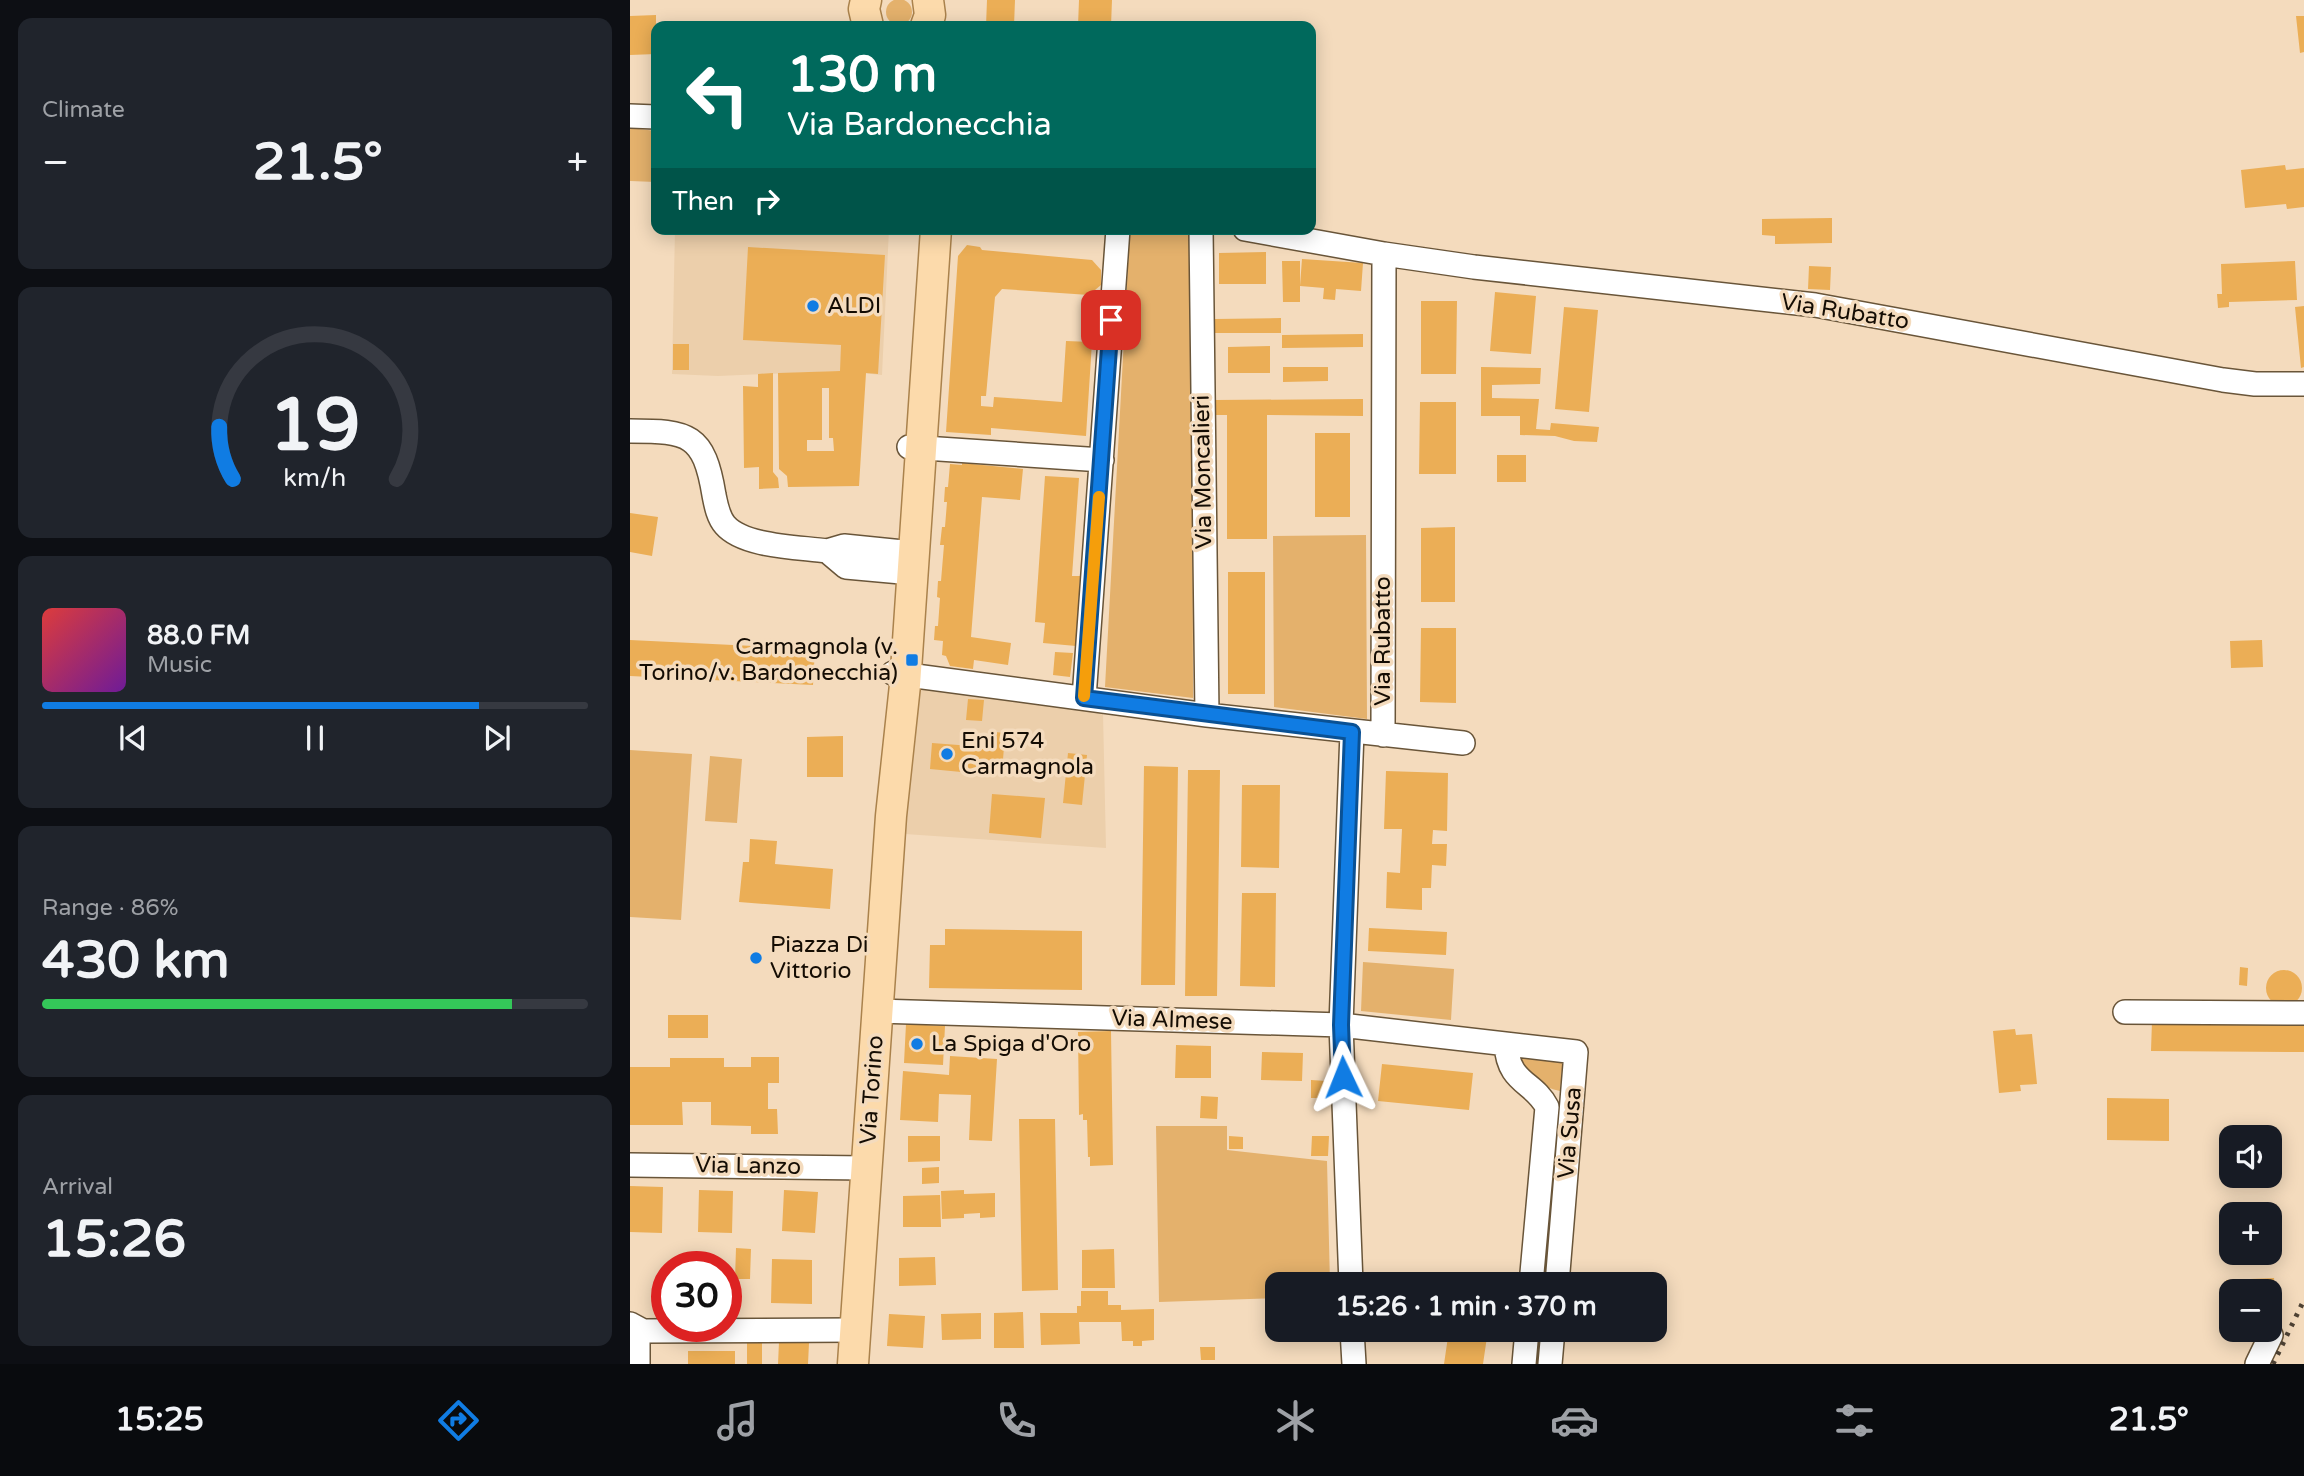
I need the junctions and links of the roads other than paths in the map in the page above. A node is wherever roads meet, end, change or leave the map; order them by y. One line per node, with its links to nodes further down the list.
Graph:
1 (866, 0): 3 (main road)
2 (928, 0): 4 (main road)
3 (867, 21)
4 (928, 21)
5 (918, 235): 13 (main road)
6 (935, 235): 13 (main road)
7 (1118, 235): 14 (street)
8 (1201, 235): 18 (street, Via Moncalieri)
9 (1278, 235): 10 (street, Via Rubatto)
10 (1384, 254): 11 (street, Via Rubatto); 20 (street, Via Rubatto)
11 (2304, 384)
12 (630, 431): 15 (street)
13 (915, 447): 14 (street); 15 (main road, Via Torino)
14 (1102, 460): 17 (street)
15 (907, 562): 16 (main road, Via Torino)
16 (899, 674): 17 (street); 22 (main road, Via Torino)
17 (1084, 698): 18 (street)
18 (1208, 715): 19 (street)
19 (1352, 732): 20 (street); 25 (street)
20 (1383, 735): 21 (street)
21 (1463, 743)
22 (877, 1011): 25 (street, Via Almese); 28 (main road, Via Torino)
23 (2125, 1012): 24 (street)
24 (2304, 1013)
25 (1341, 1025): 26 (street, Via Susa); 29 (street)
26 (1506, 1044): 30 (street, Via Susa); 31 (street, Via Susa)
27 (630, 1165): 28 (street, Via Lanzo)
28 (866, 1168): 33 (main road, Via Torino)
29 (1351, 1272)
30 (1532, 1272)
31 (1558, 1272)
32 (637, 1328): 33 (street); 38 (street)
33 (856, 1330): 39 (main road, Via Torino)
34 (1353, 1342): 40 (street)
35 (1526, 1342): 41 (street)
36 (1552, 1342): 42 (street)
37 (2268, 1342): 43 (street)
38 (638, 1364)
39 (853, 1364)
40 (1354, 1364)
41 (1524, 1364)
42 (1550, 1364)
43 (2257, 1364)

